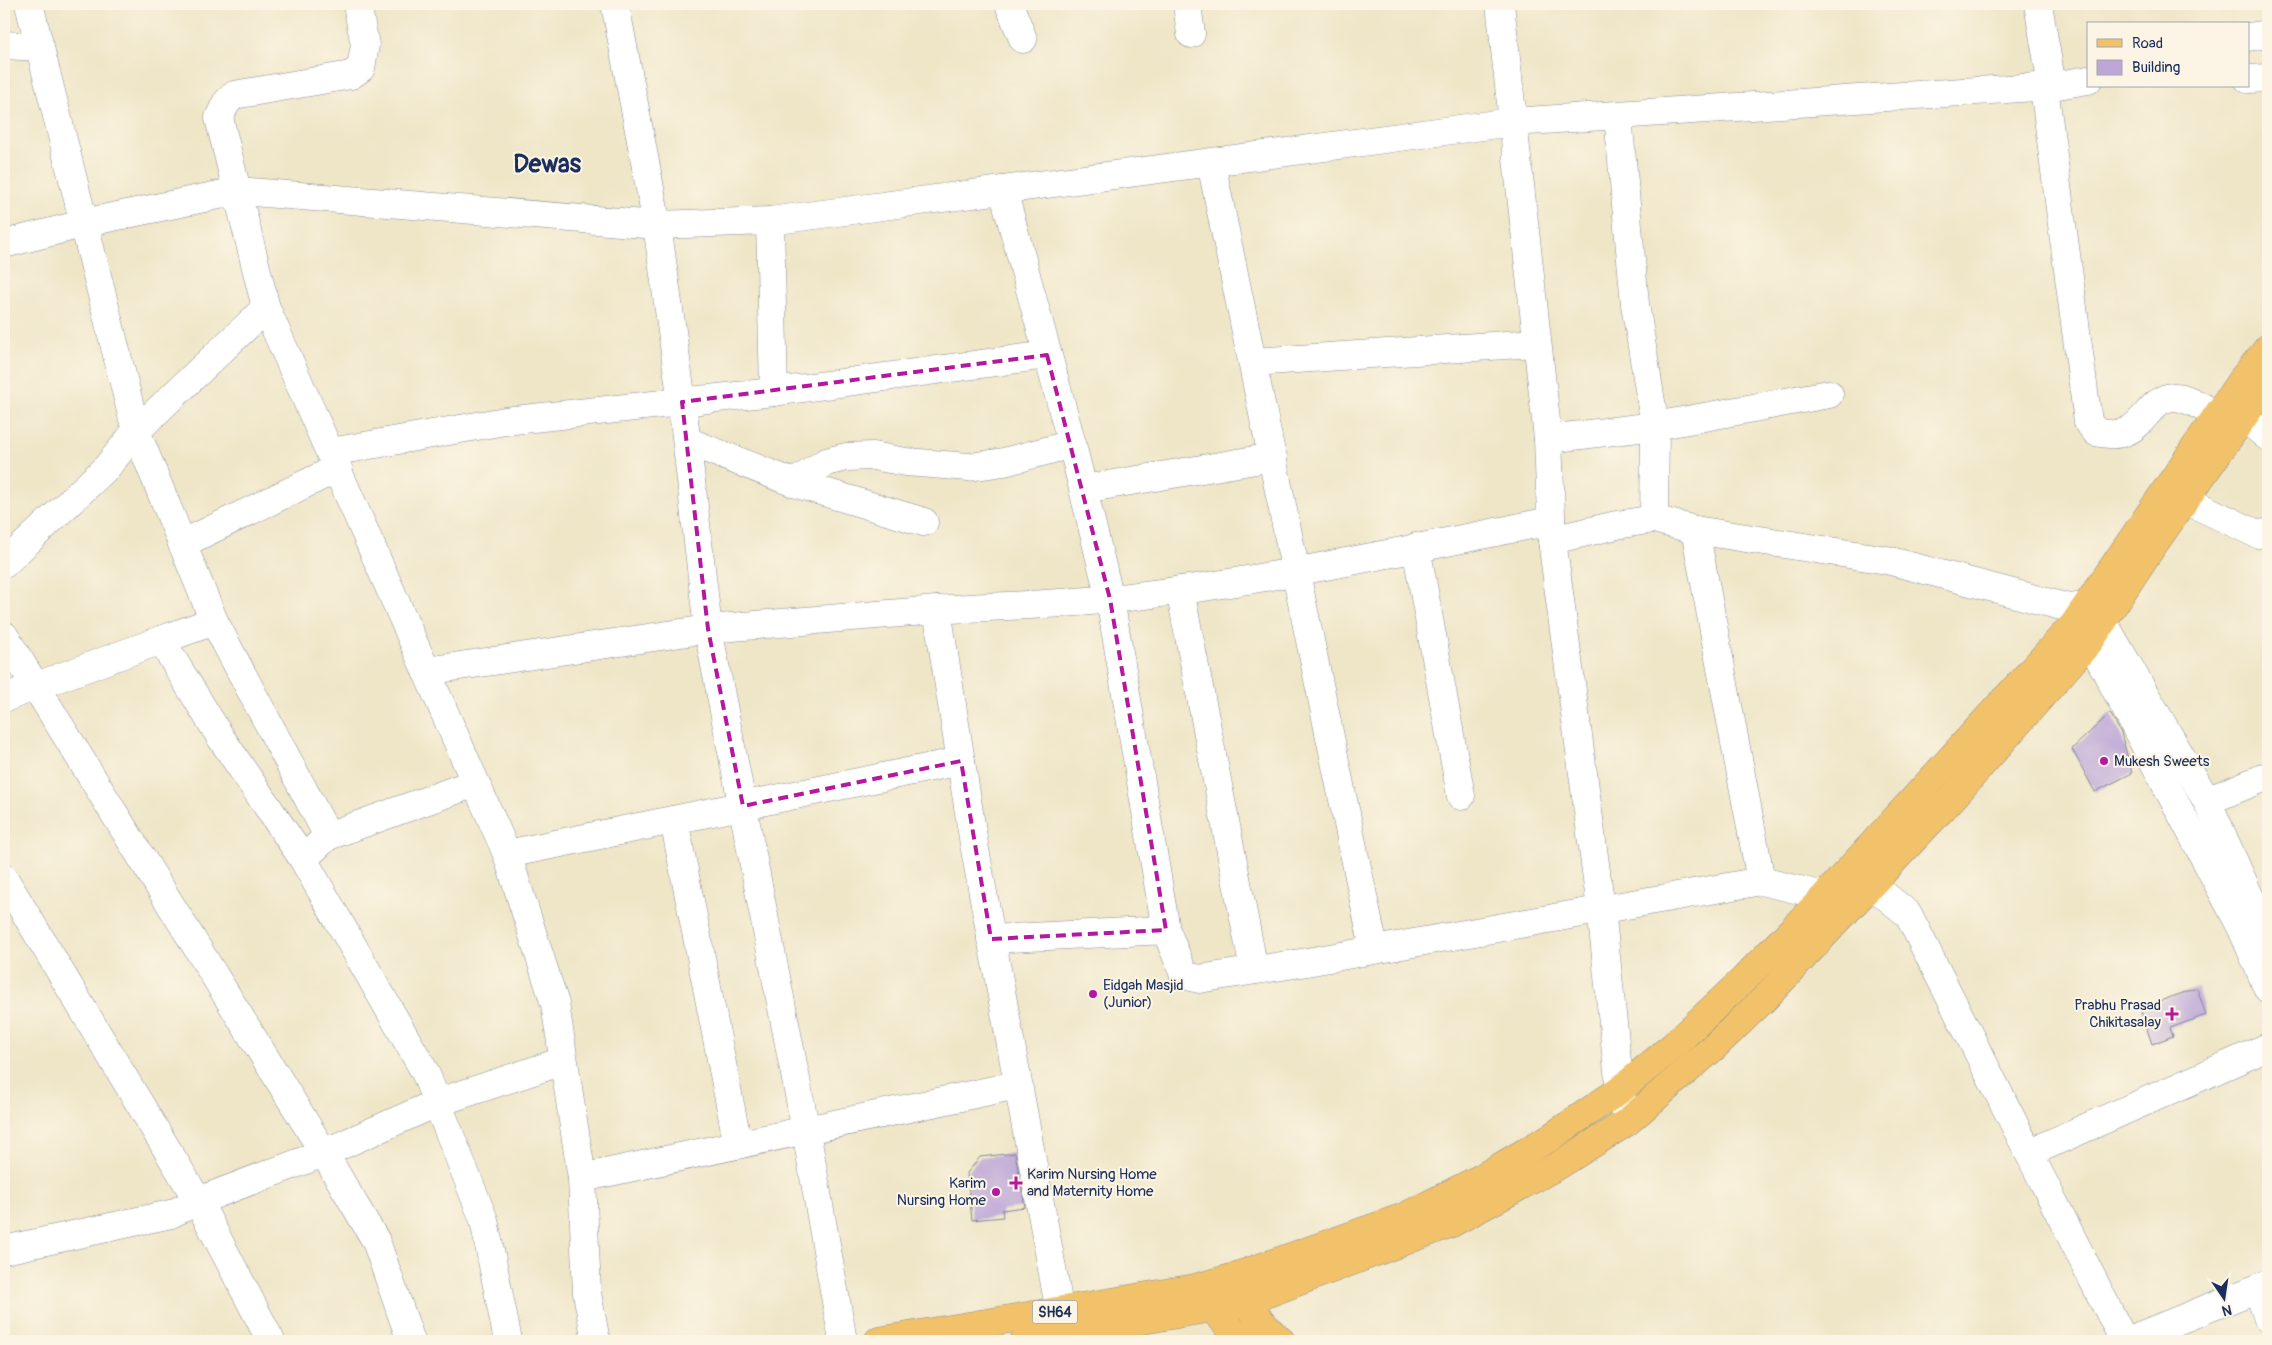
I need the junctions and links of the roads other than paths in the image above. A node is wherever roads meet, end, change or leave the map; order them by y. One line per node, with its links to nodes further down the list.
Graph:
1 (29, 4): 13 (street)
2 (357, 4): 22 (street)
3 (615, 4): 25 (street)
4 (1009, 4): 11 (street)
5 (1187, 4): 8 (street)
6 (1500, 4): 19 (street)
7 (2038, 4): 17 (street)
8 (1191, 34)
9 (2268, 34): 10 (street)
10 (2250, 38)
11 (1023, 39)
12 (4, 45): 13 (street)
13 (40, 47): 24 (street)
14 (2268, 78): 15 (street)
15 (2250, 79)
16 (2087, 80): 17 (street)
17 (2048, 86): 18 (street); 36 (street)
18 (1618, 116): 19 (street); 37 (street)
19 (1512, 122): 20 (street); 28 (street)
20 (1211, 163): 21 (street); 31 (street)
21 (1002, 190): 23 (street); 30 (street)
22 (238, 192): 24 (street); 25 (street); 27 (street)
23 (770, 222): 25 (street); 33 (street)
24 (84, 224): 26 (street); 38 (street)
25 (657, 225): 35 (street)
26 (4, 244)
27 (266, 308): 38 (street); 44 (street)
28 (1537, 343): 31 (street); 40 (street)
29 (2268, 348): 36 (main road)
30 (1047, 355): 33 (street); 42 (street)
31 (1253, 362): 43 (street)
32 (2268, 382): 36 (main road)
33 (774, 392): 35 (street)
34 (1829, 394): 37 (street)
35 (682, 402): 41 (street); 44 (street)
36 (2230, 416): 39 (street); 47 (main road); 60 (main road)
37 (1655, 426): 40 (street); 48 (street)
38 (136, 431): 53 (street); 55 (street)
39 (2268, 437)
40 (1548, 439): 51 (street)
41 (687, 441): 45 (street); 62 (street)
42 (1072, 444): 45 (street); 46 (street)
43 (1273, 457): 46 (street); 56 (street)
44 (334, 460): 53 (street); 65 (street)
45 (794, 483): 49 (street)
46 (1084, 489): 58 (street)
47 (2186, 500): 52 (street); 60 (main road)
48 (1654, 519): 50 (street); 51 (street)
49 (924, 522)
50 (1695, 530): 60 (street); 79 (street)
51 (1551, 531): 54 (street); 82 (street)
52 (2268, 533)
53 (182, 544): 61 (street)
54 (1416, 547): 56 (street); 71 (street)
55 (4, 564)
56 (1296, 572): 57 (street); 86 (street)
57 (1180, 590): 58 (street); 87 (street)
58 (1110, 599): 59 (street); 83 (street)
59 (937, 610): 62 (street); 68 (street)
60 (2084, 620): 72 (street); 80 (main road); 81 (main road); 88 (street)
61 (214, 621): 64 (street); 75 (street)
62 (708, 628): 65 (street); 73 (street)
63 (4, 636): 66 (street)
64 (161, 640): 66 (street); 77 (street)
65 (426, 670): 70 (street)
66 (36, 687): 67 (street); 97 (street)
67 (4, 698)
68 (961, 761): 73 (street); 85 (street)
69 (2268, 776): 72 (street)
70 (475, 783): 75 (street); 76 (street)
71 (1460, 796)
72 (2207, 801): 84 (street)
73 (743, 806): 74 (street); 95 (street)
74 (674, 820): 76 (street); 96 (street)
75 (328, 836): 77 (street)
76 (507, 854): 90 (street)
77 (303, 859): 93 (street)
78 (4, 878): 100 (street)
79 (1761, 881): 81 (street); 82 (street)
80 (1872, 885): 94 (main road); 98 (street)
81 (1825, 896): 92 (main road)
82 (1601, 909): 86 (street); 92 (street)
83 (1166, 930): 85 (street); 87 (street)
84 (2268, 938)
85 (991, 939): 91 (street)
86 (1374, 950): 87 (street)
87 (1254, 970)
88 (2268, 989)
89 (2268, 1047): 98 (street)
90 (563, 1061): 93 (street); 99 (street)
91 (1017, 1085): 95 (street); 107 (street)
92 (1620, 1090): 94 (street); 102 (main road)
93 (439, 1102): 97 (street); 111 (street)
94 (1627, 1122): 105 (main road)
95 (806, 1131): 96 (street); 113 (street)
96 (738, 1145): 99 (street)
97 (324, 1153): 100 (street); 110 (street)
98 (2029, 1153): 118 (street)
99 (582, 1178): 112 (street)
100 (198, 1202): 101 (street); 109 (street)
101 (5, 1247)
102 (1231, 1278): 104 (main road, SH64); 105 (main road)
103 (2263, 1286): 108 (street); 118 (street)
104 (1195, 1288): 106 (main road); 107 (main road, SH64)
105 (1245, 1302): 106 (main road, SH64); 117 (main road)
106 (1211, 1309): 115 (main road, SH64); 116 (main road)
107 (1060, 1312): 114 (main road, SH64)
108 (2268, 1319)
109 (271, 1341)
110 (411, 1341)
111 (508, 1341)
112 (596, 1341)
113 (843, 1341)
114 (878, 1341)
115 (1024, 1341)
116 (1242, 1341)
117 (1281, 1341)
118 (2126, 1341)

